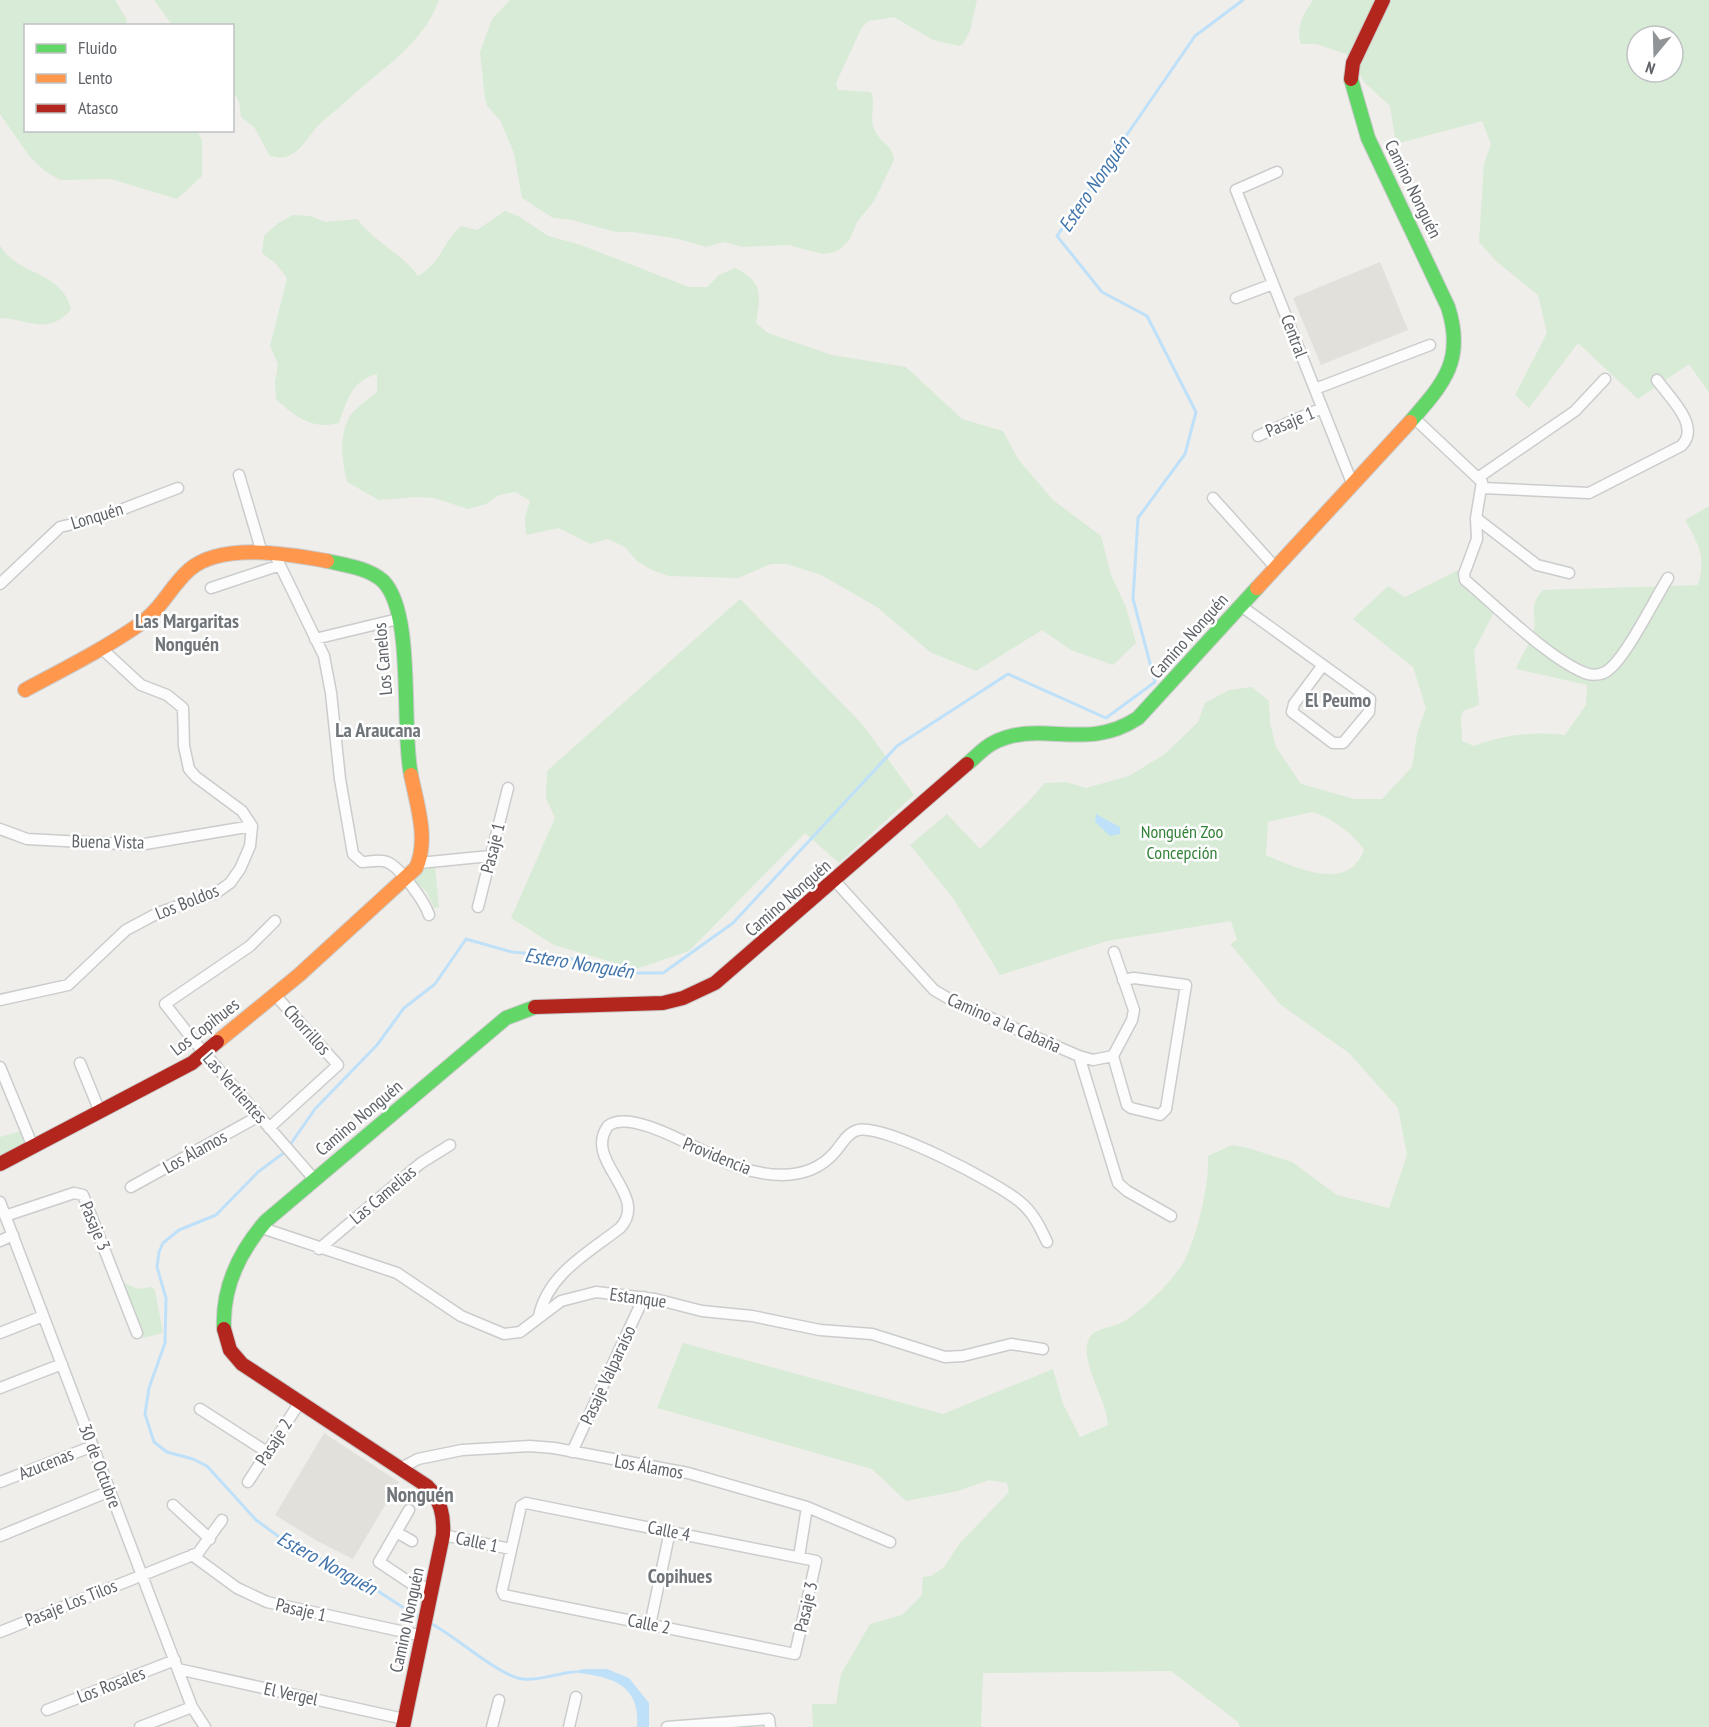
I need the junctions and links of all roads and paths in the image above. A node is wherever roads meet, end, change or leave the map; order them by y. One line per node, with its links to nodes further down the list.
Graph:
1 (1383, 0): 10 (main road, Camino Nonguén)
2 (1277, 172): 3 (street, Central)
3 (1274, 284): 4 (street); 8 (street, Central)
4 (1236, 298)
5 (1430, 345): 8 (street)
6 (1605, 379): 13 (street)
7 (1657, 380): 13 (street)
8 (1315, 389): 9 (street, Central)
9 (1322, 408): 11 (street, Pasaje 1); 14 (street, Central)
10 (1413, 417): 13 (street); 14 (main road, Camino Nonguén)
11 (1258, 436)
12 (239, 475): 18 (street)
13 (1481, 482): 17 (street)
14 (1352, 483): 19 (main road, Camino Nonguén)
15 (178, 488): 22 (street, Lonquén)
16 (1213, 498): 19 (street)
17 (1476, 518): 20 (street); 21 (street)
18 (272, 558): 23 (street); 25 (main road, Los Canelos); 26 (street); 27 (main road, Los Canelos)
19 (1275, 567): 24 (main road, Camino Nonguén)
20 (1569, 573)
21 (1668, 579)
22 (0, 584)
23 (211, 588)
24 (1241, 606): 28 (street); 36 (main road, Camino Nonguén)
25 (398, 619): 26 (street); 34 (main road, Los Canelos)
26 (315, 639): 35 (street)
27 (101, 648): 29 (main road, Los Canelos); 31 (street)
28 (1323, 665): 28 (street)
29 (25, 690)
30 (508, 788): 33 (street, Pasaje 1)
31 (252, 825): 32 (street, Buena Vista); 43 (street, Los Boldos)
32 (0, 829)
33 (490, 856): 34 (street); 37 (street, Pasaje 1)
34 (419, 863): 35 (main road)
35 (404, 879): 38 (street); 42 (main road, Los Copihues)
36 (835, 881): 45 (street, Camino a la Cabaña); 55 (main road, Camino Nonguén)
37 (478, 907)
38 (429, 915)
39 (275, 921): 44 (street, Las Vertientes)
40 (1114, 952): 41 (street)
41 (1124, 980): 46 (street); 46 (street)
42 (275, 995): 44 (main road, Los Copihues); 51 (street, Chorrillos)
43 (0, 1000)
44 (205, 1053): 49 (main road, Los Copihues); 50 (street, Las Vertientes)
45 (1079, 1056): 46 (street, Camino a la Cabaña); 59 (street)
46 (1113, 1056)
47 (80, 1063): 49 (street)
48 (0, 1067): 53 (street)
49 (100, 1112): 53 (main road, Los Copihues)
50 (259, 1116): 51 (street, Las Vertientes); 56 (street, Los Álamos)
51 (269, 1128): 55 (street, Las Vertientes)
52 (450, 1145): 64 (street, Las Camelias)
53 (33, 1147): 54 (main road, Los Copihues)
54 (0, 1164)
55 (314, 1179): 60 (main road, Camino Nonguén)
56 (131, 1187)
57 (0, 1202): 58 (street, 30 de Octubre)
58 (5, 1216): 61 (street, 30 de Octubre); 69 (street, Pasaje 3)
59 (1171, 1216)
60 (259, 1227): 64 (street, Estanque); 73 (main road, Camino Nonguén)
61 (13, 1235): 62 (street); 66 (street, 30 de Octubre)
62 (0, 1241)
63 (1047, 1242): 67 (street, Providencia)
64 (319, 1249): 67 (street, Estanque)
65 (644, 1298): 67 (street, Estanque); 70 (street, Estanque); 77 (street, Pasaje Valparaíso)
66 (43, 1316): 68 (street); 71 (street, 30 de Octubre)
67 (538, 1316)
68 (0, 1333)
69 (137, 1333)
70 (1043, 1349)
71 (62, 1364): 72 (street); 75 (street, 30 de Octubre)
72 (0, 1388)
73 (300, 1402): 76 (street, Pasaje 2); 78 (main road, Camino Nonguén)
74 (200, 1409): 76 (street)
75 (93, 1446): 79 (street, Azucenas); 81 (street, 30 de Octubre)
76 (267, 1452): 80 (street, Pasaje 2)
77 (572, 1452): 78 (street, Los Álamos); 84 (street, Los Álamos)
78 (401, 1468): 89 (main road, Camino Nonguén)
79 (0, 1482)
80 (248, 1482)
81 (110, 1491): 90 (street); 98 (street, 30 de Octubre)
82 (523, 1503): 87 (street, Calle 4); 94 (street, Calle 1)
83 (173, 1505): 91 (street)
84 (807, 1507): 93 (street, Los Álamos); 96 (street, Pasaje 3)
85 (409, 1510): 88 (street)
86 (222, 1520): 91 (street)
87 (670, 1531): 96 (street, Calle 4); 101 (street)
88 (396, 1532): 92 (street); 99 (street)
89 (443, 1535): 94 (street, Calle 1); 99 (main road, Camino Nonguén)
90 (0, 1536)
91 (210, 1539): 95 (street)
92 (412, 1541)
93 (890, 1542)
94 (511, 1549): 100 (street, Calle 1)
95 (192, 1556): 98 (street); 103 (street, Pasaje 1)
96 (800, 1557): 97 (street, Calle 4)
97 (816, 1560): 104 (street, Pasaje 3)
98 (142, 1575): 102 (street, Pasaje Los Tilos); 105 (street, 30 de Octubre)
99 (433, 1589): 103 (main road, Camino Nonguén)
100 (503, 1594): 101 (street, Calle 2)
101 (650, 1625): 104 (street, Calle 2)
102 (0, 1632)
103 (423, 1633): 110 (main road, Camino Nonguén)
104 (795, 1654)
105 (176, 1665): 108 (street, 30 de Octubre); 109 (street, Los Rosales); 110 (street, El Vergel)
106 (576, 1697): 116 (street)
107 (499, 1700): 115 (street)
108 (192, 1707): 113 (street); 114 (street, 30 de Octubre)
109 (47, 1710)
110 (403, 1723)
111 (769, 1723): 112 (street)
112 (699, 1726): 117 (street)
113 (140, 1727)
114 (204, 1727)
115 (492, 1727)
116 (569, 1727)
117 (667, 1727)

